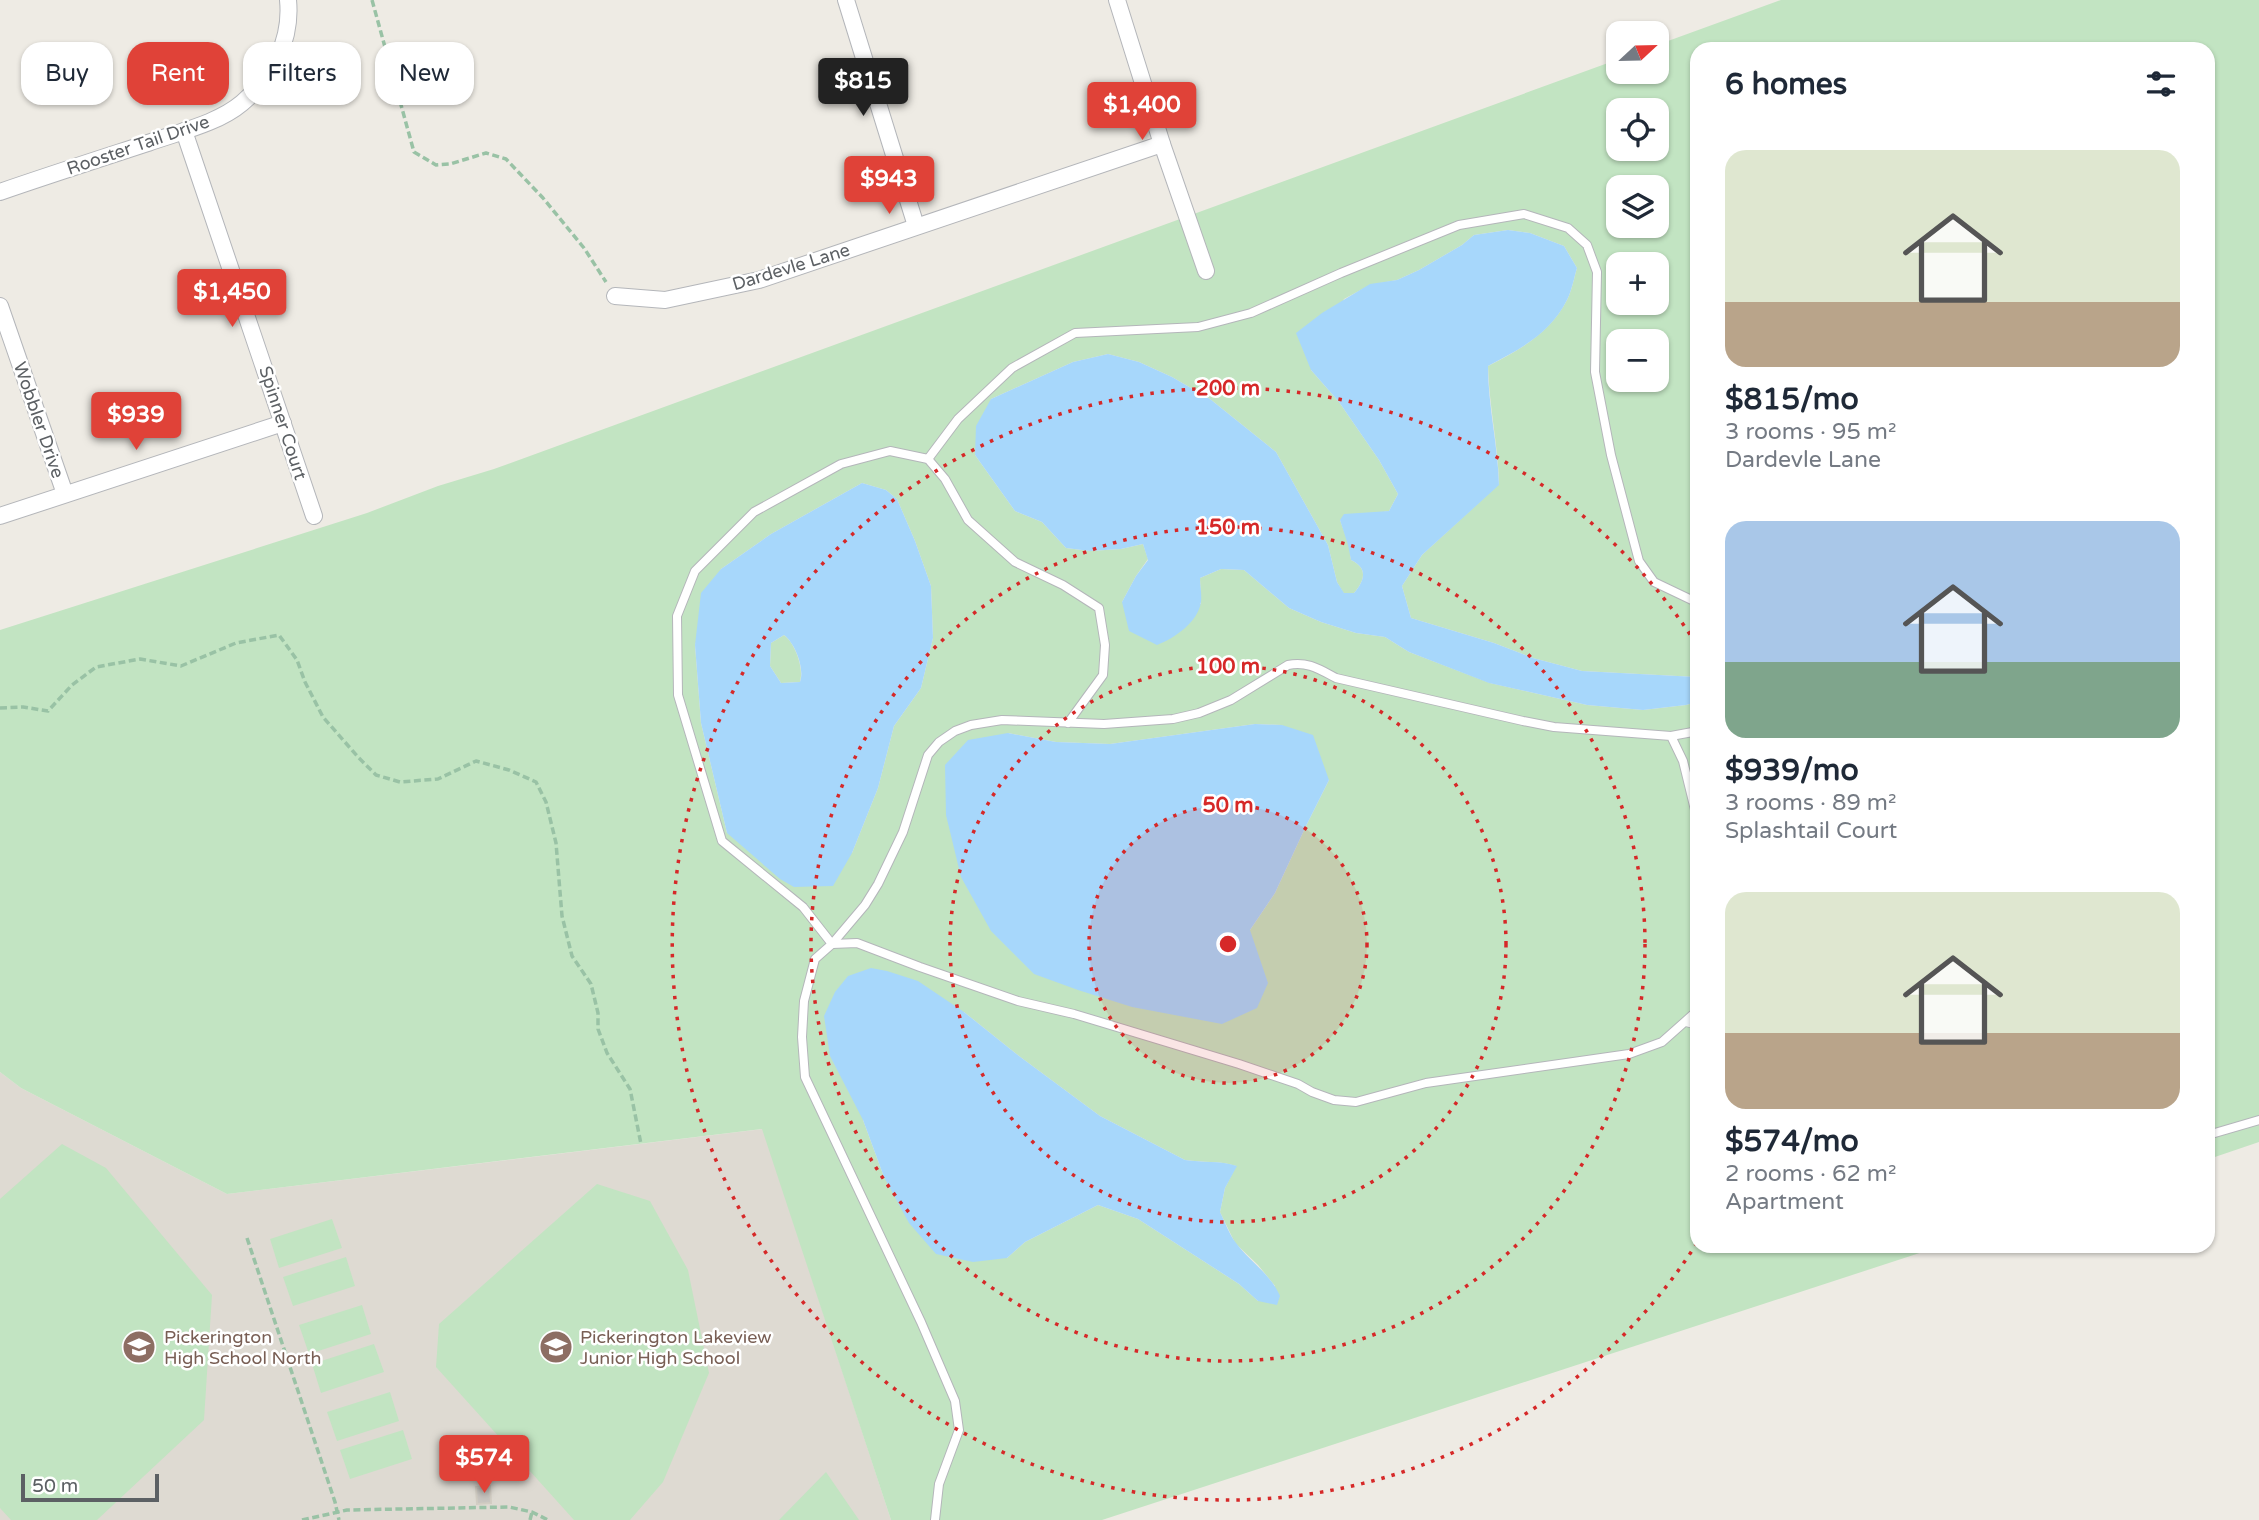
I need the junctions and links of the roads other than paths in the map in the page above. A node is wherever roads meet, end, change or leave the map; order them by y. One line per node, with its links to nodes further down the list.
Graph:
1 (288, 0): 4 (street, Rooster Tail Drive)
2 (846, 0): 7 (street)
3 (1117, 0): 5 (street)
4 (184, 131): 6 (street, Rooster Tail Drive); 11 (street, Spinner Court)
5 (1162, 144): 7 (street, Dardevle Lane); 8 (street)
6 (0, 192)
7 (916, 226): 9 (street, Dardevle Lane)
8 (1206, 271)
9 (615, 296)
10 (0, 306): 13 (street, Wobbler Drive)
11 (283, 423): 13 (street); 15 (street, Spinner Court)
12 (928, 459): 16 (lane); 17 (lane); 21 (lane)
13 (65, 494): 14 (street)
14 (0, 516)
15 (314, 516)
16 (1690, 599)
17 (1068, 723): 19 (lane); 21 (lane)
18 (1690, 732): 19 (lane)
19 (1671, 736): 20 (lane)
20 (1690, 787)
21 (832, 944): 23 (lane); 27 (lane)
22 (1690, 1018): 23 (lane)
23 (1686, 1022): 24 (lane)
24 (1690, 1023)
25 (2259, 1120): 26 (lane)
26 (2215, 1133)
27 (935, 1520)

